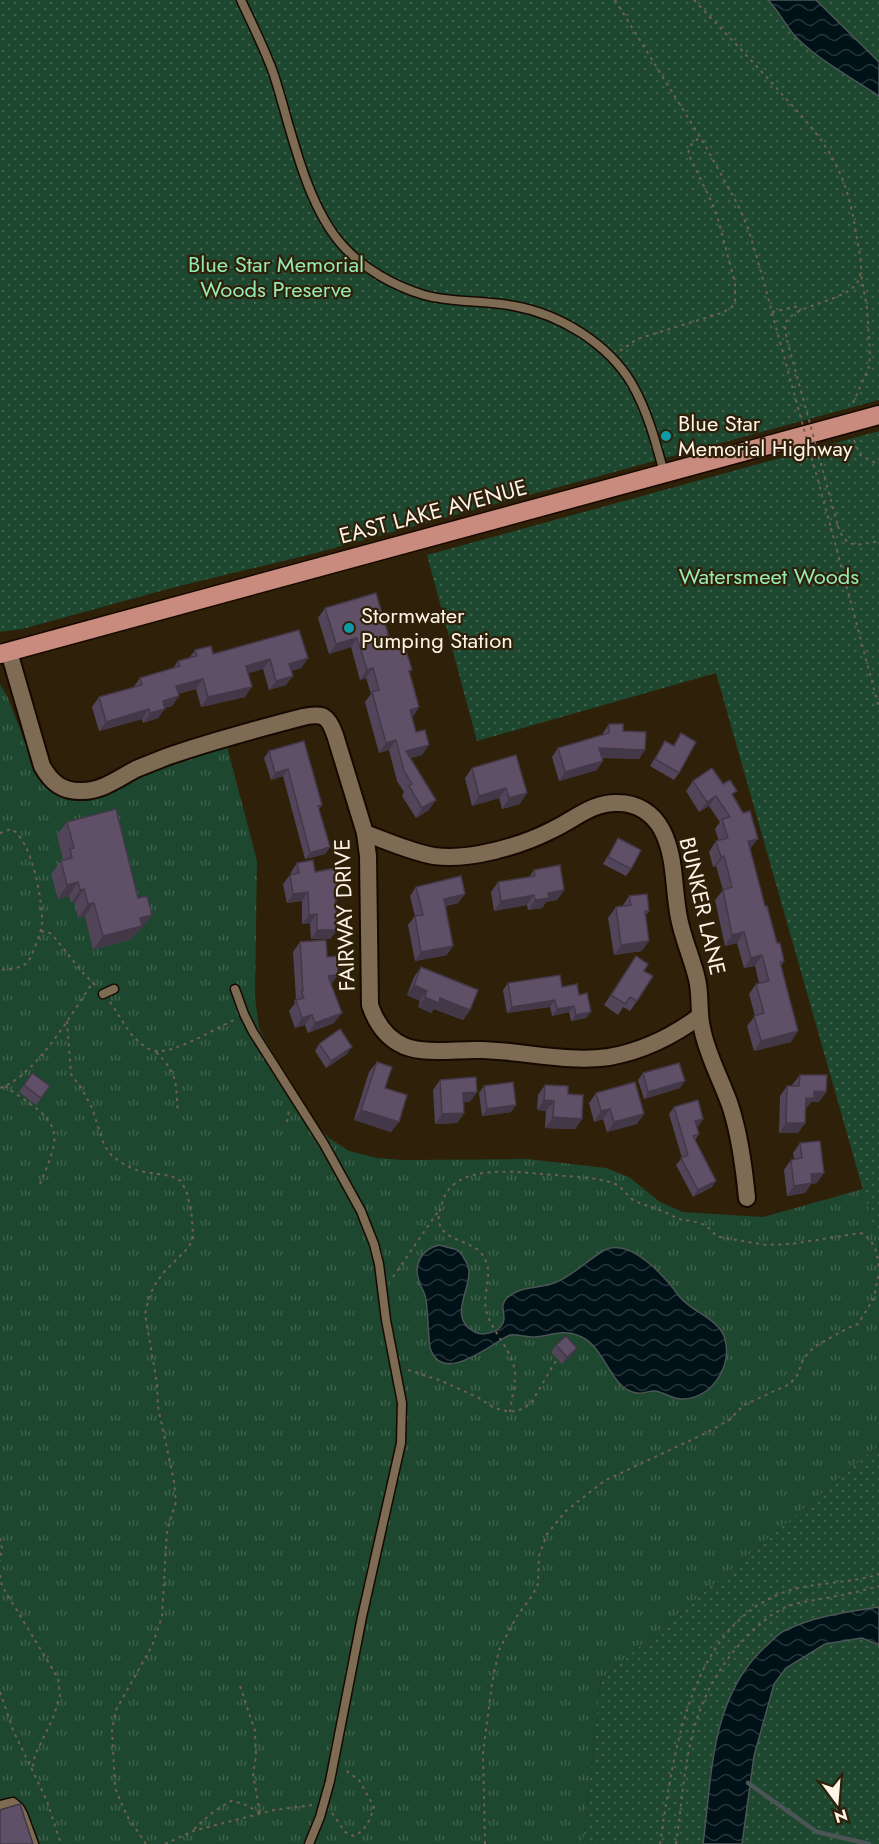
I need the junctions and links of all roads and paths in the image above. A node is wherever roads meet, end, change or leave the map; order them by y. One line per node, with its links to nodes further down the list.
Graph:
1 (241, 0): 8 (lane)
2 (615, 0): 4 (path)
3 (694, 0): 5 (path)
4 (700, 136): 7 (path); 8 (path)
5 (861, 275): 6 (path); 9 (path)
6 (800, 311): 7 (path); 14 (path, bridge)
7 (772, 312): 16 (path, bridge)
8 (612, 360): 13 (lane)
9 (853, 403)
10 (879, 415): 13 (main road, EAST LAKE AVENUE)
11 (854, 440): 12 (path)
12 (879, 465)
13 (664, 473): 15 (main road, EAST LAKE AVENUE)
14 (879, 541)
15 (5, 653): 17 (street, FAIRWAY DRIVE)
16 (879, 708)
17 (365, 832): 26 (street, BUNKER LANE); 26 (street, FAIRWAY DRIVE)
18 (0, 833): 19 (path)
19 (41, 931): 20 (path); 21 (path)
20 (0, 970)
21 (93, 982): 24 (path); 27 (path)
22 (114, 989): 24 (lane)
23 (235, 989): 25 (lane)
24 (103, 994): 28 (path)
25 (244, 1014): 28 (path); 36 (lane)
26 (700, 1016): 33 (street, BUNKER LANE)
27 (67, 1020): 29 (path); 55 (path)
28 (156, 1052): 31 (path)
29 (5, 1086): 30 (path); 32 (path)
30 (0, 1088)
31 (178, 1112)
32 (40, 1184)
33 (747, 1198)
34 (441, 1208): 35 (path); 36 (path); 39 (path)
35 (879, 1272): 58 (path)
36 (382, 1292): 38 (lane)
37 (557, 1359): 39 (path)
38 (396, 1368): 39 (path); 47 (lane)
39 (510, 1412)
40 (0, 1538): 41 (path)
41 (0, 1561)
42 (879, 1574): 59 (path)
43 (0, 1575): 48 (path)
44 (879, 1586): 60 (path)
45 (240, 1686): 51 (path)
46 (0, 1692): 48 (path)
47 (334, 1763): 49 (lane); 49 (path)
48 (32, 1770): 54 (path)
49 (324, 1803): 51 (path); 57 (lane)
50 (0, 1804): 53 (lane)
51 (260, 1814): 52 (path); 52 (path)
52 (193, 1831): 56 (path)
53 (34, 1844)
54 (62, 1844)
55 (147, 1844)
56 (165, 1844)
57 (309, 1844)
58 (484, 1844)
59 (660, 1844)
60 (676, 1844)

